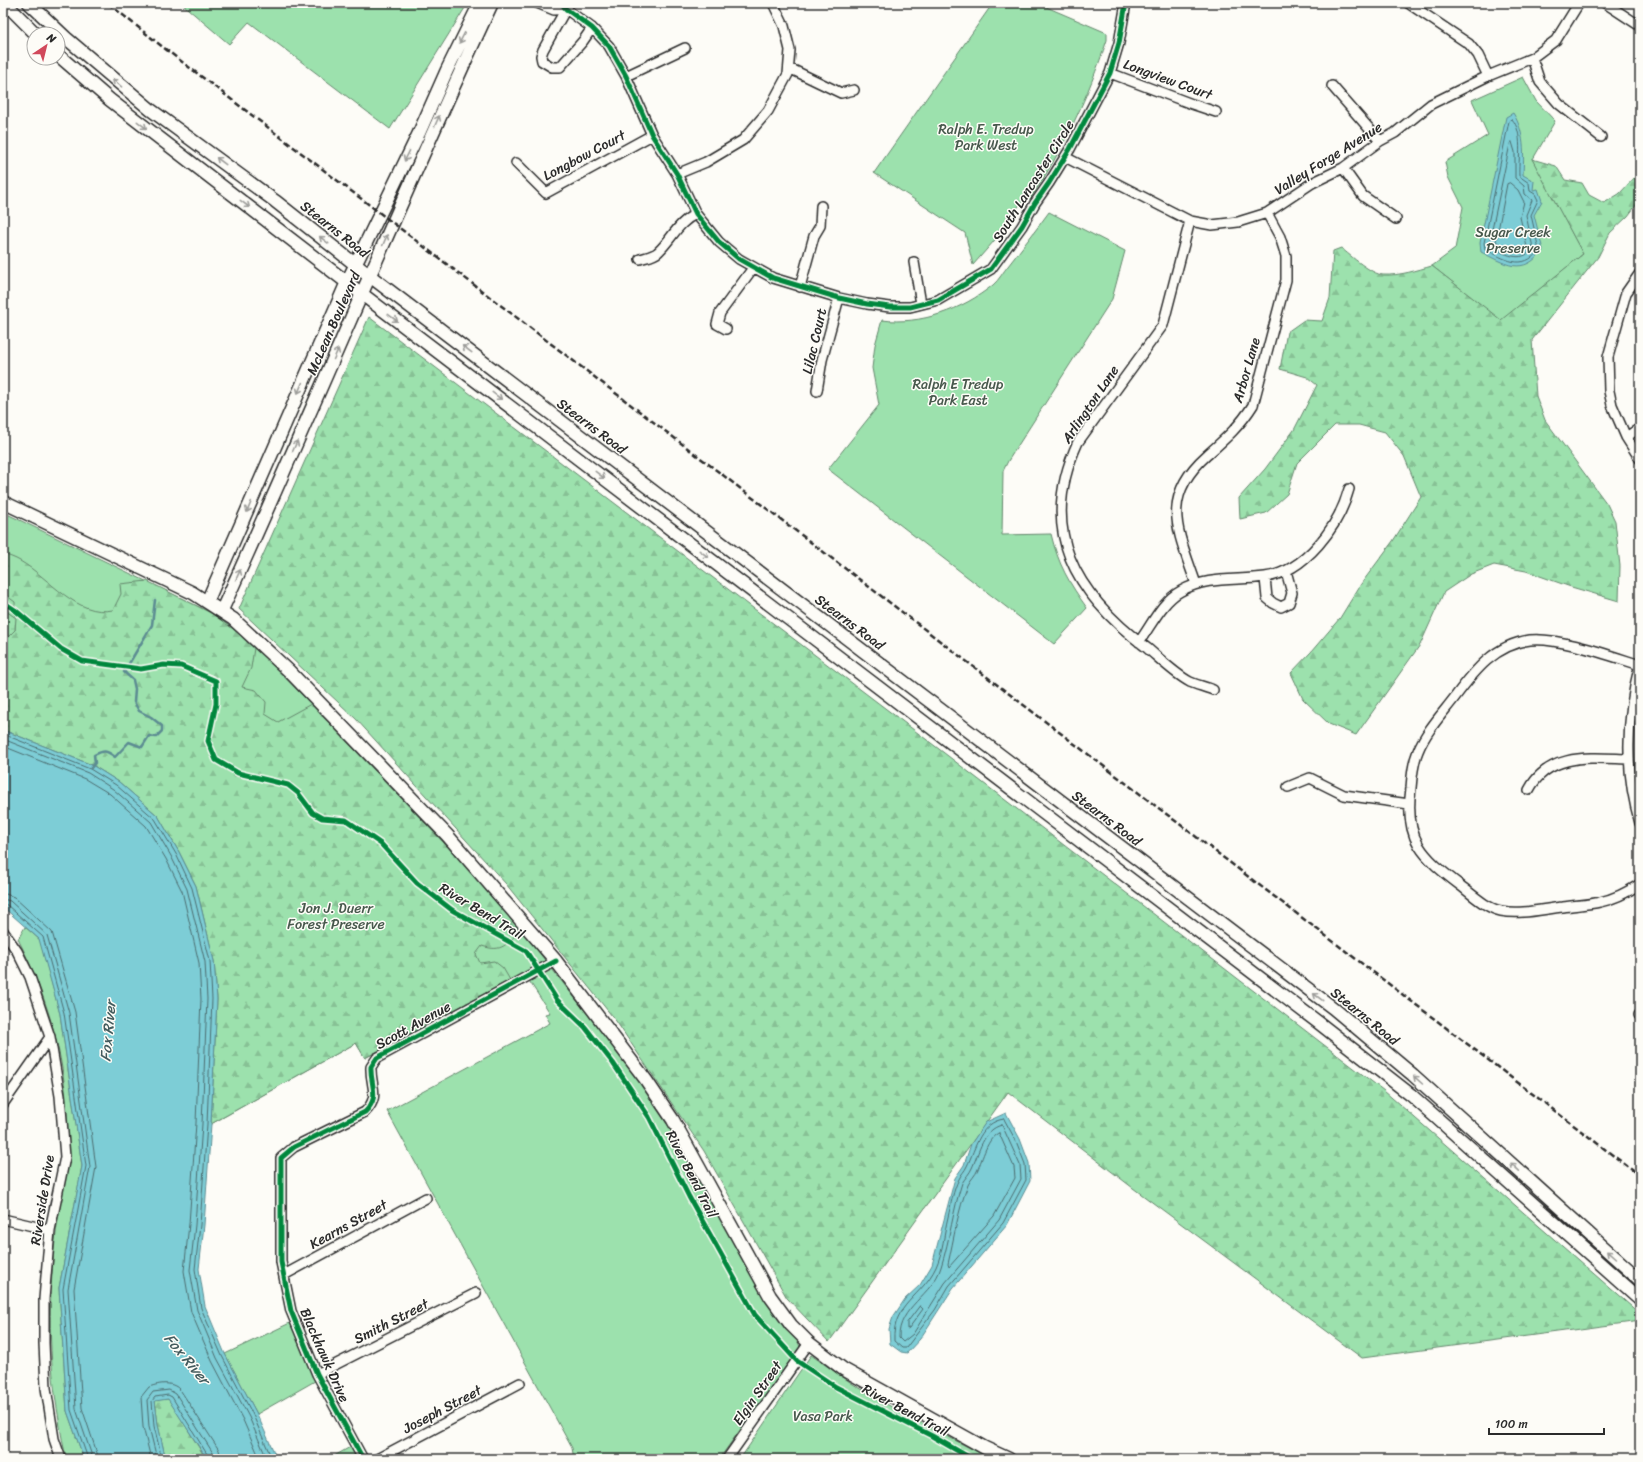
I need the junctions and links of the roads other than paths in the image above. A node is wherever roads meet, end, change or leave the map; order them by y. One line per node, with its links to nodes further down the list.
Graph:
1 (5, 3): 12 (main road)
2 (29, 3): 39 (main road, Stearns Road, one-way to 2)
3 (480, 3): 39 (main road, McLean Boulevard, one-way to 39)
4 (492, 3): 42 (main road, McLean Boulevard, one-way to 4)
5 (537, 3): 11 (street)
6 (773, 3): 18 (street)
7 (1126, 3): 19 (street, South Lancaster Circle)
8 (1408, 3): 21 (street)
9 (1579, 3): 16 (street, Valley Forge Avenue)
10 (1605, 3): 13 (street)
11 (566, 5): 14 (street, South Lancaster Circle); 14 (street)
12 (28, 26)
13 (1640, 26)
14 (592, 28): 20 (street, South Lancaster Circle)
15 (685, 48): 20 (street)
16 (1532, 58): 21 (street, Valley Forge Avenue); 26 (street)
17 (66, 62): 43 (main road, one-way to 43)
18 (789, 68): 23 (street); 31 (street)
19 (1110, 73): 24 (street, Longview Court); 28 (street, South Lancaster Circle)
20 (626, 76): 25 (street, South Lancaster Circle)
21 (1488, 76): 27 (street, Valley Forge Avenue)
22 (1332, 86): 27 (street)
23 (854, 90)
24 (1216, 112)
25 (652, 135): 29 (street, Longbow Court); 31 (street, South Lancaster Circle)
26 (1601, 137)
27 (1380, 141): 30 (street, Valley Forge Avenue)
28 (1065, 157): 36 (street, Valley Forge Avenue); 47 (street, South Lancaster Circle)
29 (516, 163)
30 (1343, 168): 33 (street, Valley Forge Avenue); 35 (street)
31 (677, 174): 34 (street, South Lancaster Circle)
32 (821, 206): 44 (street)
33 (1267, 213): 36 (street, Valley Forge Avenue); 57 (street, Arbor Lane)
34 (696, 214): 37 (street); 40 (street, South Lancaster Circle)
35 (1396, 219)
36 (1190, 221): 60 (street, Arlington Lane)
37 (640, 259)
38 (914, 262): 47 (street)
39 (355, 264): 42 (main road, Stearns Road); 43 (main road, McLean Boulevard)
40 (753, 268): 44 (street, South Lancaster Circle); 48 (street)
41 (1640, 273): 51 (street)
42 (370, 276): 45 (main road, McLean Boulevard); 78 (main road, Stearns Road, one-way to 42)
43 (347, 282): 45 (main road); 58 (main road, McLean Boulevard, one-way to 58)
44 (800, 287): 46 (street, South Lancaster Circle)
45 (362, 294): 59 (main road, McLean Boulevard, one-way to 45); 80 (main road, one-way to 80)
46 (839, 298): 47 (street, South Lancaster Circle); 49 (street, Lilac Court)
47 (922, 304)
48 (726, 329)
49 (817, 392)
50 (1640, 428): 51 (street)
51 (1626, 437): 52 (street)
52 (1640, 459)
53 (1349, 489): 55 (street)
54 (3, 502): 58 (main road)
55 (1286, 571): 56 (street); 56 (street)
56 (1265, 578): 57 (street)
57 (1196, 584): 60 (street)
58 (208, 602): 59 (main road)
59 (222, 610): 70 (main road)
60 (1139, 642): 62 (street, Arlington Lane)
61 (1640, 665): 63 (street); 66 (street)
62 (1213, 690)
63 (1628, 759): 65 (street); 67 (street)
64 (1288, 787): 66 (street)
65 (1530, 790)
66 (1409, 804): 68 (street)
67 (1640, 822)
68 (1640, 884)
69 (3, 931): 71 (street, Riverside Drive)
70 (556, 961): 73 (street, Scott Avenue); 81 (main road)
71 (50, 1037): 72 (street); 76 (street, Riverside Drive)
72 (3, 1104)
73 (281, 1158): 77 (street, Blackhawk Drive)
74 (426, 1198): 77 (street, Kearns Street)
75 (3, 1219): 76 (street)
76 (50, 1230): 84 (street, Riverside Drive)
77 (284, 1275): 82 (street, Blackhawk Drive)
78 (1640, 1280)
79 (476, 1293): 82 (street, Smith Street)
80 (1640, 1300)
81 (809, 1343): 87 (street, Elgin Street); 88 (main road)
82 (317, 1374): 85 (street, Blackhawk Drive)
83 (520, 1383): 86 (street, Joseph Street)
84 (61, 1459)
85 (363, 1459)
86 (377, 1459)
87 (727, 1459)
88 (1009, 1459)

